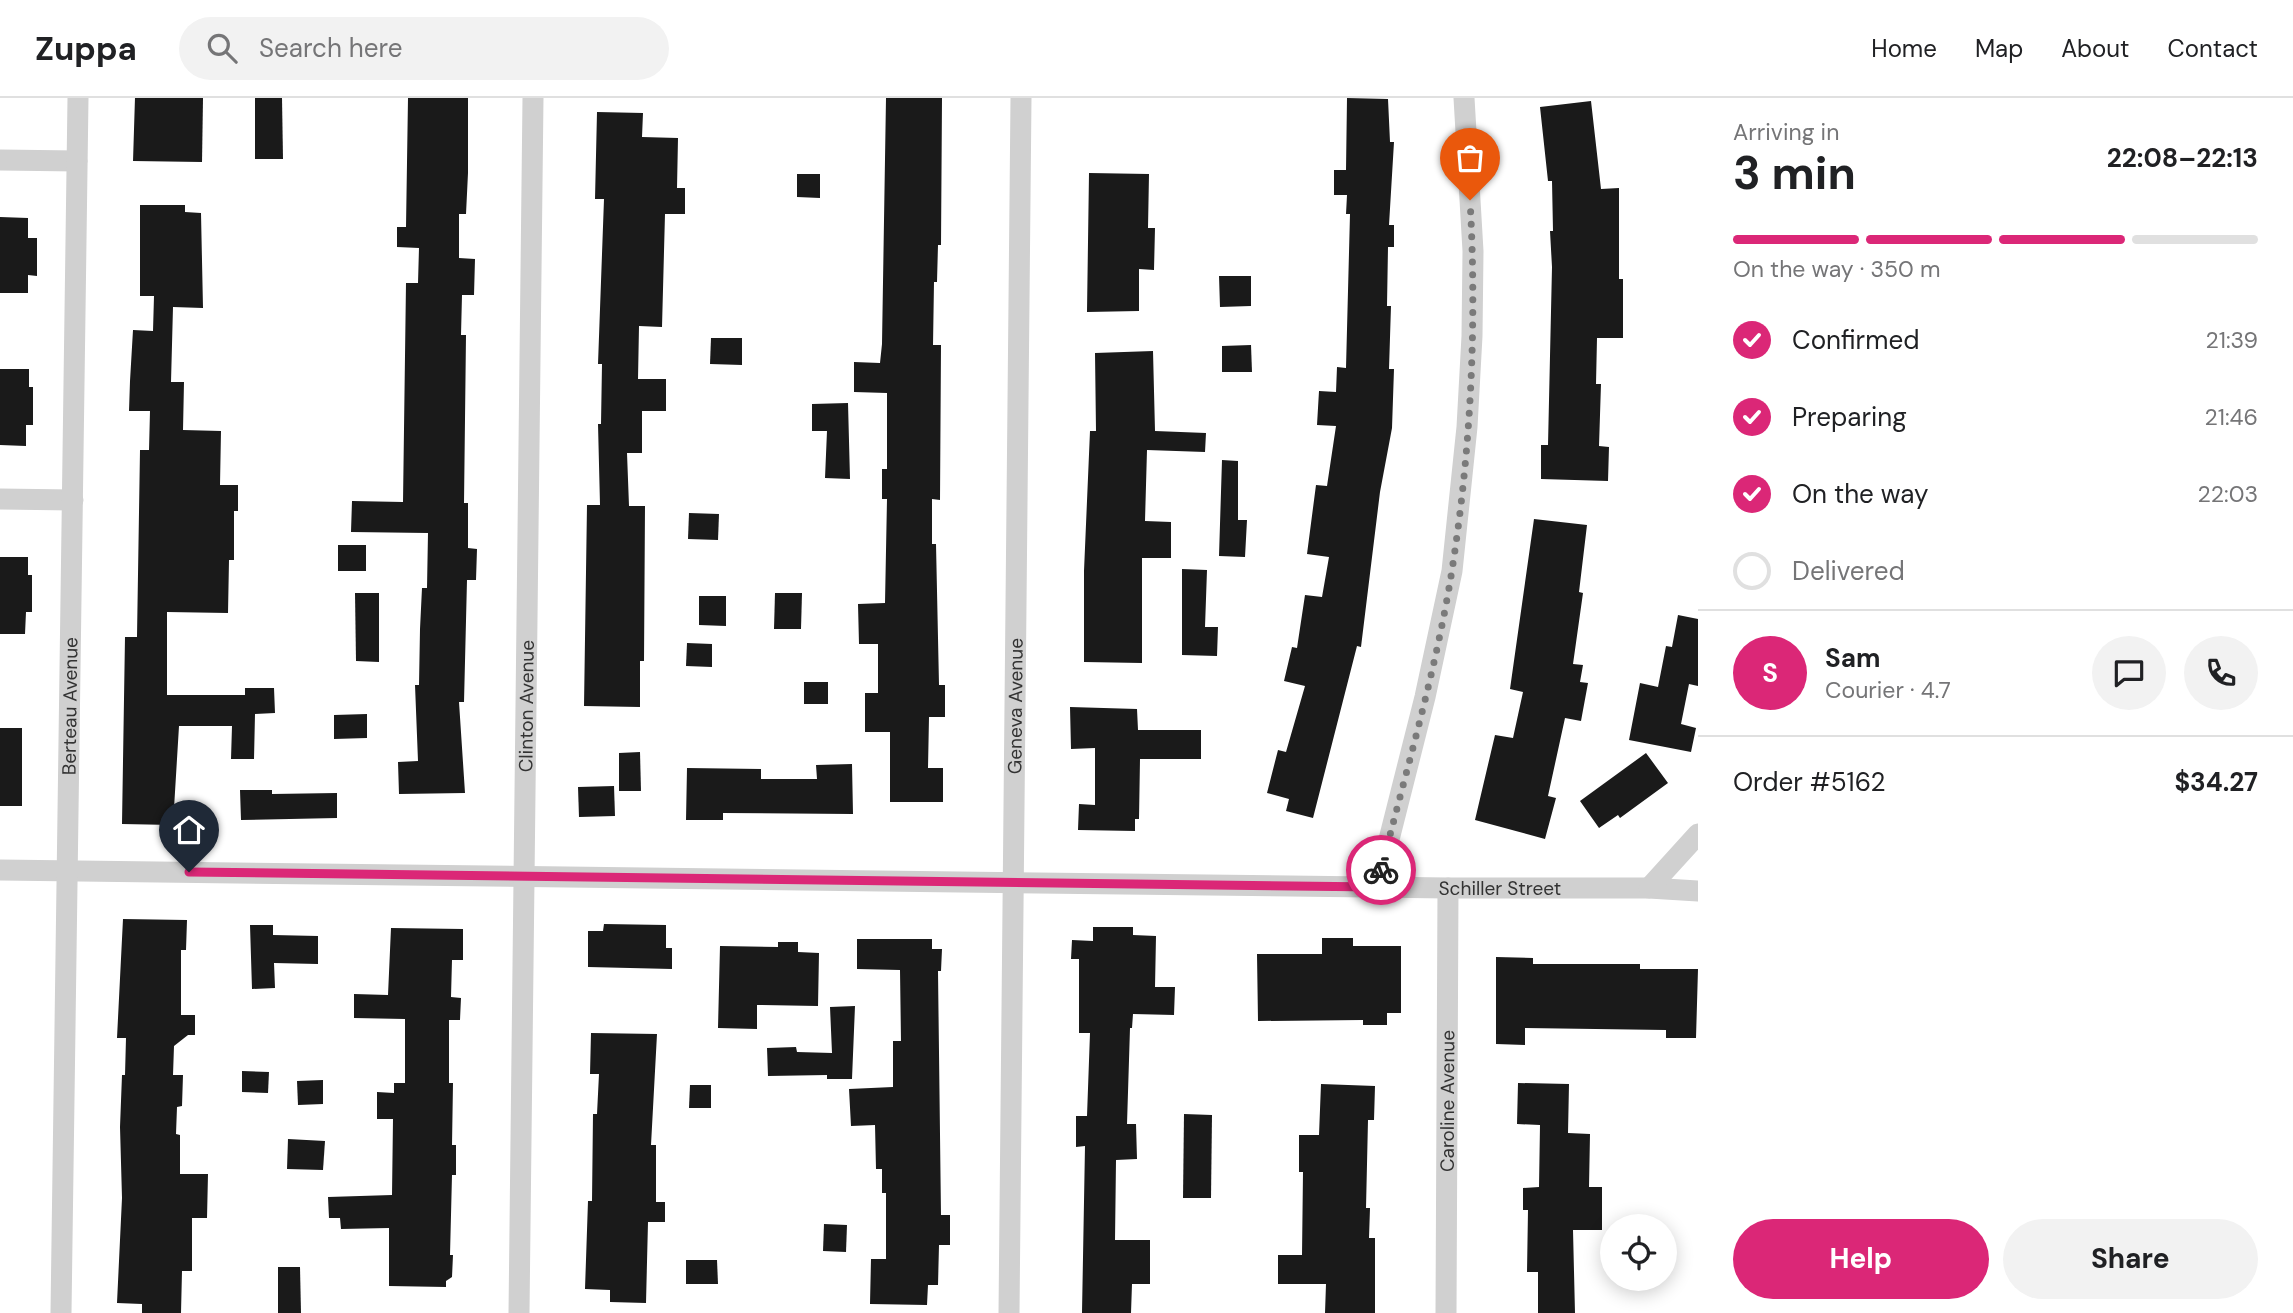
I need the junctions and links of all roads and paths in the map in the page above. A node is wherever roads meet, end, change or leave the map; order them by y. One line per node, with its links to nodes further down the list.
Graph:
1 (78, 98): 6 (street, Berteau Avenue)
2 (533, 98): 12 (street, Clinton Avenue)
3 (1021, 98): 13 (street, Geneva Avenue)
4 (1464, 98): 14 (street)
5 (0, 160): 6 (street)
6 (77, 161): 8 (street, Berteau Avenue)
7 (0, 499): 8 (street)
8 (73, 500): 11 (street, Berteau Avenue)
9 (1698, 834): 16 (street)
10 (0, 870): 11 (street, Schiller Street)
11 (66, 871): 12 (street, Schiller Street); 18 (street, Berteau Avenue)
12 (525, 876): 13 (street, Schiller Street); 19 (street, Clinton Avenue)
13 (1015, 882): 14 (street, Schiller Street); 20 (street, Geneva Avenue)
14 (1377, 887): 15 (street, Schiller Street)
15 (1448, 888): 16 (street, Schiller Street); 21 (street, Caroline Avenue)
16 (1649, 888): 17 (street, Schiller Street)
17 (1698, 891)
18 (61, 1313)
19 (519, 1313)
20 (1009, 1313)
21 (1446, 1313)

